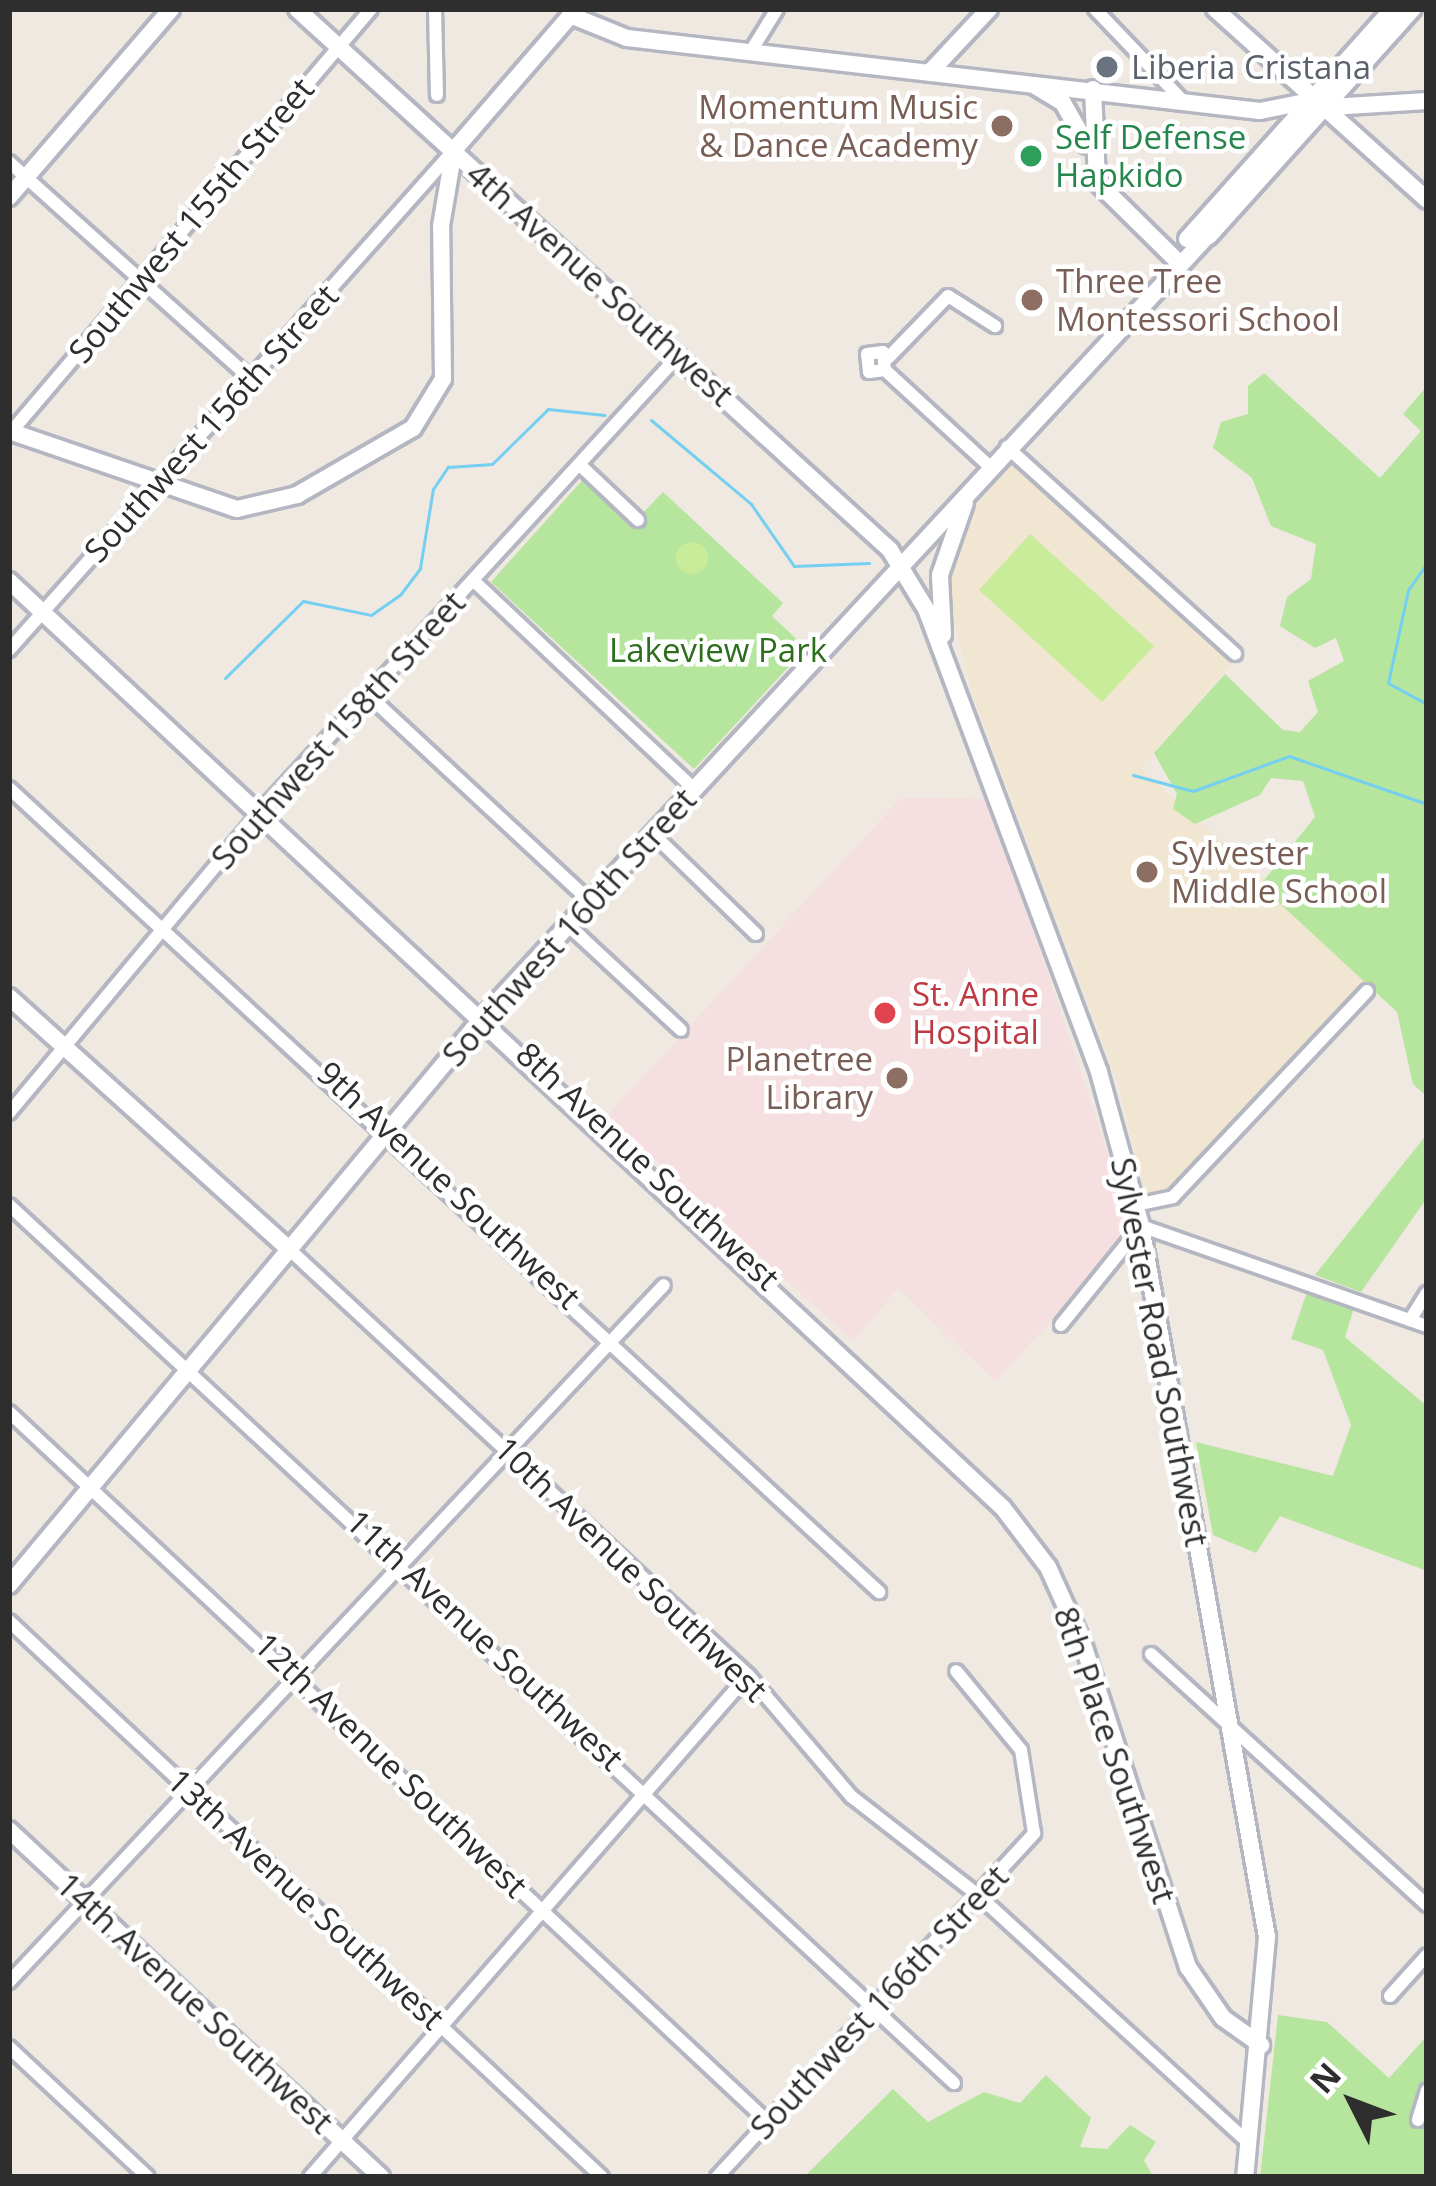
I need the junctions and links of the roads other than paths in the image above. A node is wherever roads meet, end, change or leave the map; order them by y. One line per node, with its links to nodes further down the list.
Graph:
1 (171, 9): 28 (street)
2 (297, 9): 12 (street, 4th Avenue Southwest)
3 (371, 9): 12 (street, Southwest 155th Street)
4 (435, 9): 18 (street)
5 (777, 9): 13 (street)
6 (988, 9): 14 (street)
7 (1095, 9): 20 (street)
8 (1215, 9): 22 (street)
9 (1393, 9): 22 (street)
10 (1413, 9): 15 (street)
11 (569, 11): 13 (street); 26 (street)
12 (338, 46): 26 (street, 4th Avenue Southwest); 35 (street, Southwest 155th Street)
13 (751, 52): 14 (street)
14 (931, 71): 16 (street)
15 (1356, 76): 19 (street); 22 (street)
16 (1023, 81): 17 (street); 25 (street)
17 (1094, 89): 20 (street); 25 (street)
18 (437, 95)
19 (1382, 98): 21 (street); 22 (street)
20 (1183, 100): 23 (street)
21 (1427, 101)
22 (1320, 105): 23 (street); 24 (street, Southwest 160th Street); 32 (street); 33 (street, Southwest 160th Street)
23 (1260, 111): 24 (street)
24 (1281, 138): 34 (street, Southwest 160th Street)
25 (1088, 149): 34 (street)
26 (454, 150): 29 (street); 30 (street, Southwest 156th Street); 38 (street, 4th Avenue Southwest)
27 (9, 163): 28 (street)
28 (26, 177): 31 (street); 35 (street)
29 (444, 191): 30 (street); 44 (street)
30 (411, 194): 39 (street, Southwest 156th Street)
31 (9, 197)
32 (1427, 200)
33 (1213, 230): 34 (street, Southwest 160th Street); 36 (street, Southwest 160th Street)
34 (1174, 259): 36 (street, Southwest 160th Street)
35 (140, 280): 39 (street); 40 (street, Southwest 155th Street)
36 (1152, 288): 41 (street, Southwest 160th Street)
37 (995, 326): 43 (street)
38 (678, 356): 42 (street, Southwest 158th Street); 46 (street, 4th Avenue Southwest)
39 (250, 378): 44 (street, Southwest 156th Street)
40 (10, 431): 44 (street)
41 (1006, 446): 43 (street, Southwest 160th Street); 51 (street)
42 (580, 465): 45 (street); 48 (street, Southwest 158th Street)
43 (986, 468): 46 (street, Southwest 160th Street); 52 (street)
44 (155, 488): 49 (street, Southwest 156th Street)
45 (638, 520)
46 (901, 561): 52 (street, Sylvester Road Southwest); 55 (street, Southwest 160th Street)
47 (9, 581): 49 (street, 8th Avenue Southwest)
48 (474, 581): 53 (street, Southwest 158th Street); 55 (street)
49 (43, 611): 50 (street, Southwest 156th Street); 56 (street, 8th Avenue Southwest)
50 (9, 650)
51 (1235, 654)
52 (946, 659): 70 (street, Sylvester Road Southwest)
53 (368, 695): 56 (street, Southwest 158th Street); 58 (street)
54 (9, 788): 59 (street, 9th Avenue Southwest)
55 (694, 789): 57 (street, Southwest 160th Street)
56 (262, 810): 59 (street, Southwest 158th Street); 64 (street, 8th Avenue Southwest)
57 (652, 833): 58 (street, Southwest 160th Street); 61 (street)
58 (590, 902): 60 (street, Southwest 160th Street)
59 (162, 925): 66 (street, Southwest 158th Street); 68 (street, 9th Avenue Southwest)
60 (568, 925): 64 (street, Southwest 160th Street); 65 (street)
61 (756, 934)
62 (1367, 991): 70 (street)
63 (9, 997): 66 (street, 10th Avenue Southwest)
64 (485, 1015): 68 (street, Southwest 160th Street); 82 (street, 8th Avenue Southwest)
65 (681, 1030)
66 (64, 1047): 67 (street, Southwest 158th Street); 72 (street, 10th Avenue Southwest)
67 (9, 1113)
68 (391, 1130): 72 (street, Southwest 160th Street); 78 (street, 9th Avenue Southwest)
69 (9, 1204): 79 (street, 11th Avenue Southwest)
70 (1136, 1204): 71 (street, Sylvester Road Southwest)
71 (1142, 1226): 75 (street); 76 (street); 92 (street, Sylvester Road Southwest)
72 (290, 1250): 79 (street, Southwest 160th Street); 81 (street, 10th Avenue Southwest)
73 (664, 1285): 78 (street)
74 (1427, 1293): 75 (street)
75 (1410, 1320): 77 (street)
76 (1061, 1325)
77 (1427, 1326)
78 (616, 1339): 81 (street); 86 (street, 9th Avenue Southwest)
79 (192, 1365): 83 (street, Southwest 160th Street); 84 (street, 11th Avenue Southwest)
80 (9, 1412): 83 (street, 12th Avenue Southwest)
81 (510, 1452): 84 (street); 91 (street, 10th Avenue Southwest)
82 (964, 1465): 105 (street, 8th Place Southwest)
83 (92, 1486): 85 (street, Southwest 160th Street); 90 (street, 12th Avenue Southwest)
84 (404, 1562): 90 (street); 93 (street, 11th Avenue Southwest)
85 (9, 1585)
86 (879, 1592)
87 (9, 1621): 94 (street, 13th Avenue Southwest)
88 (1150, 1654): 92 (street)
89 (956, 1671): 96 (street, Southwest 166th Street)
90 (297, 1674): 94 (street); 99 (street, 12th Avenue Southwest)
91 (748, 1675): 93 (street); 96 (street, 10th Avenue Southwest)
92 (1230, 1719): 98 (street); 105 (street, Sylvester Road Southwest)
93 (644, 1789): 99 (street); 103 (street, 11th Avenue Southwest)
94 (188, 1790): 97 (street); 104 (street, 13th Avenue Southwest)
95 (9, 1830): 97 (street, 14th Avenue Southwest)
96 (978, 1895): 103 (street, Southwest 166th Street); 112 (street, 10th Avenue Southwest)
97 (85, 1901): 101 (street); 111 (street, 14th Avenue Southwest)
98 (1427, 1904)
99 (542, 1910): 104 (street); 110 (street, 12th Avenue Southwest)
100 (1427, 1955): 102 (street)
101 (9, 1982)
102 (1390, 1996)
103 (874, 2008): 107 (street, 11th Avenue Southwest); 110 (street, Southwest 166th Street)
104 (441, 2025): 111 (street); 116 (street, 13th Avenue Southwest)
105 (1261, 2045): 112 (street, Sylvester Road Southwest)
106 (9, 2047): 113 (street)
107 (954, 2083)
108 (1427, 2090): 109 (street)
109 (1418, 2120)
110 (769, 2122): 117 (street, Southwest 166th Street)
111 (342, 2140): 114 (street); 115 (street, 14th Avenue Southwest)
112 (1250, 2143): 118 (street, Sylvester Road Southwest)
113 (148, 2177)
114 (310, 2177)
115 (381, 2177)
116 (602, 2177)
117 (717, 2177)
118 (1245, 2177)

